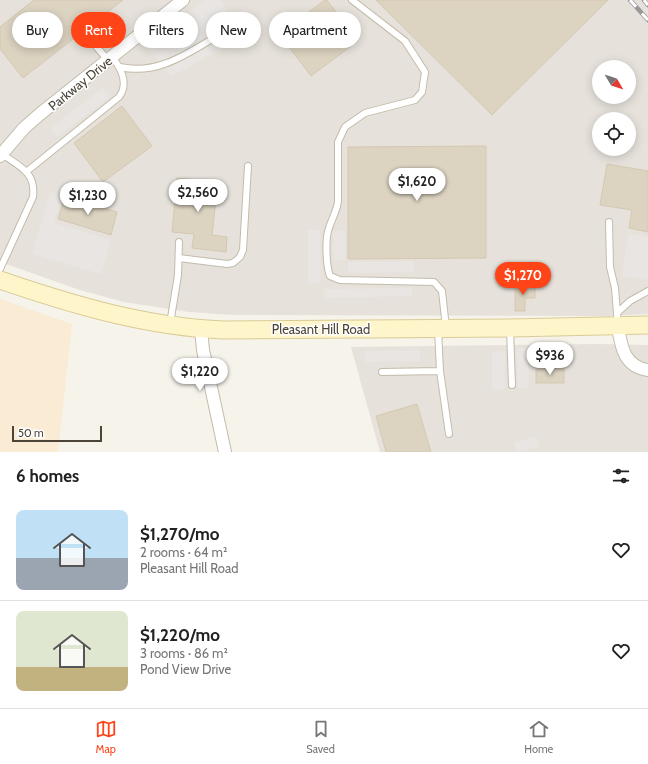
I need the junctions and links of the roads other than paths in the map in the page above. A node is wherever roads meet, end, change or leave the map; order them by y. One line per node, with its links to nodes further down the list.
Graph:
1 (183, 0): 5 (street, Parkway Drive)
2 (352, 0): 19 (lane)
3 (206, 42): 6 (lane)
4 (99, 48): 5 (lane)
5 (110, 59): 6 (lane); 7 (street, Parkway Drive)
6 (120, 67): 9 (lane)
7 (1, 155): 9 (lane)
8 (248, 166): 12 (lane)
9 (26, 172): 13 (lane)
10 (609, 222): 16 (lane)
11 (179, 242): 12 (lane)
12 (179, 258): 18 (lane)
13 (0, 269)
14 (0, 280): 18 (street, Pleasant Hill Road)
15 (648, 291): 16 (lane)
16 (618, 320): 17 (street, Pleasant Hill Road); 20 (street, Pleasant Hill Road); 22 (street)
17 (648, 325)
18 (170, 326): 21 (street, Pleasant Hill Road)
19 (442, 328): 20 (street, Pleasant Hill Road); 21 (street, Pleasant Hill Road); 23 (lane)
20 (510, 328): 25 (lane)
21 (202, 329): 27 (street)
22 (648, 370)
23 (440, 371): 24 (lane); 26 (lane)
24 (382, 372)
25 (512, 385)
26 (449, 434)
27 (225, 452)

